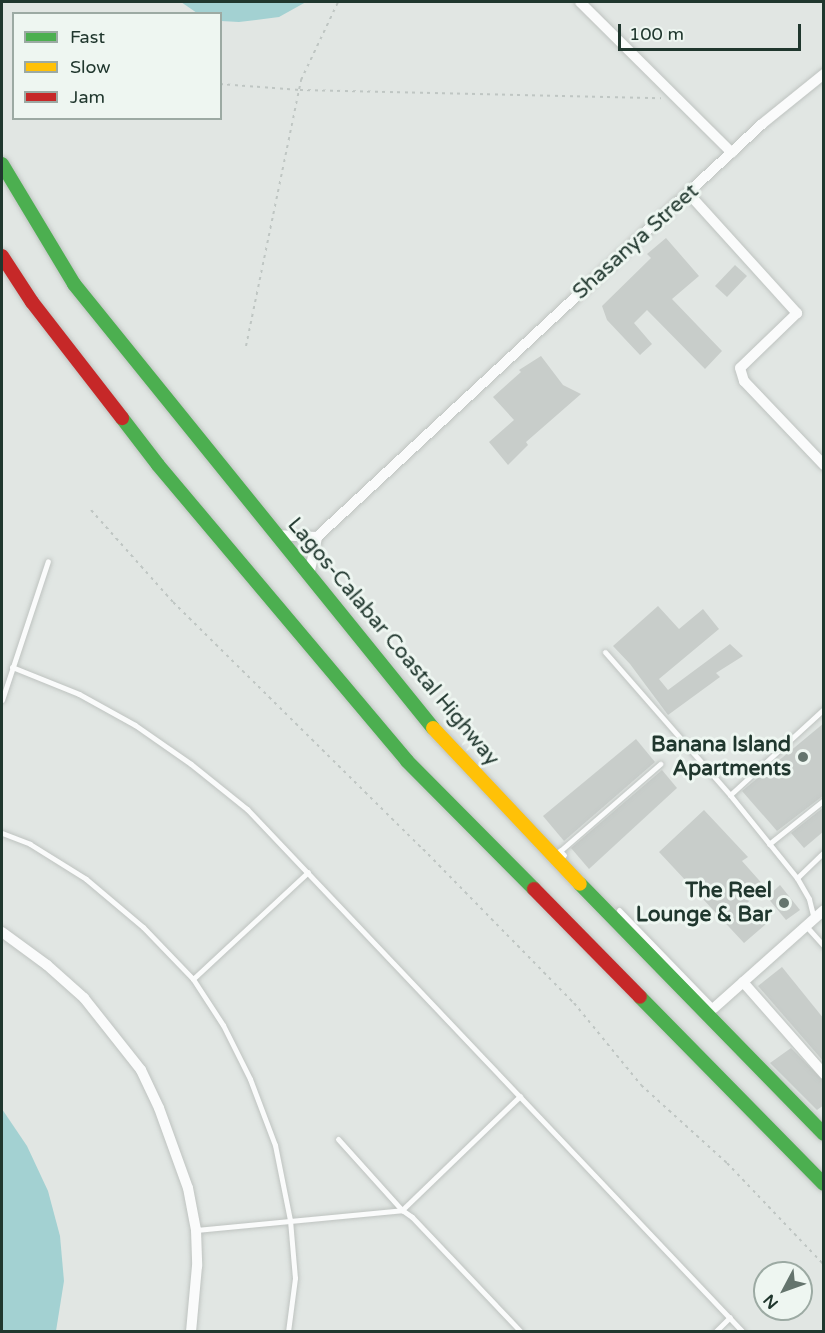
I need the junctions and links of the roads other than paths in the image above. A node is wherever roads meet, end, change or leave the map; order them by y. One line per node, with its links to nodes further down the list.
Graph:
1 (580, 2): 3 (street)
2 (822, 77): 3 (street, Shasanya Street)
3 (732, 153): 5 (street, Shasanya Street)
4 (2, 164): 8 (highway, Lagos-Calabar Coastal Highway)
5 (689, 194): 7 (street); 9 (street, Shasanya Street)
6 (2, 256): 37 (highway)
7 (824, 465)
8 (275, 535): 9 (street); 11 (highway, Lagos-Calabar Coastal Highway)
9 (316, 537): 11 (street)
10 (48, 561): 13 (lane)
11 (309, 577): 35 (highway, Lagos-Calabar Coastal Highway)
12 (605, 652): 17 (lane)
13 (12, 667): 14 (lane); 23 (lane)
14 (2, 700)
15 (824, 709): 17 (lane)
16 (660, 764): 22 (lane)
17 (730, 795): 20 (lane)
18 (824, 800): 20 (lane)
19 (2, 833): 30 (lane)
20 (769, 844): 24 (lane)
21 (824, 852): 24 (lane)
22 (568, 859)
23 (308, 872): 30 (lane); 34 (lane)
24 (796, 878): 27 (lane)
25 (617, 909): 32 (lane)
26 (824, 910): 27 (street)
27 (810, 922): 29 (lane); 31 (street)
28 (2, 932): 40 (street)
29 (824, 946)
30 (193, 979): 39 (lane)
31 (743, 982): 32 (street); 33 (street)
32 (714, 1008)
33 (824, 1074)
34 (520, 1096): 38 (lane); 41 (lane)
35 (824, 1134)
36 (338, 1139): 38 (lane)
37 (824, 1184)
38 (402, 1210): 39 (lane); 44 (lane)
39 (290, 1220): 40 (lane); 43 (lane)
40 (196, 1230): 42 (street)
41 (730, 1317): 45 (lane); 46 (lane)
42 (191, 1332)
43 (288, 1332)
44 (521, 1332)
45 (715, 1332)
46 (743, 1332)

